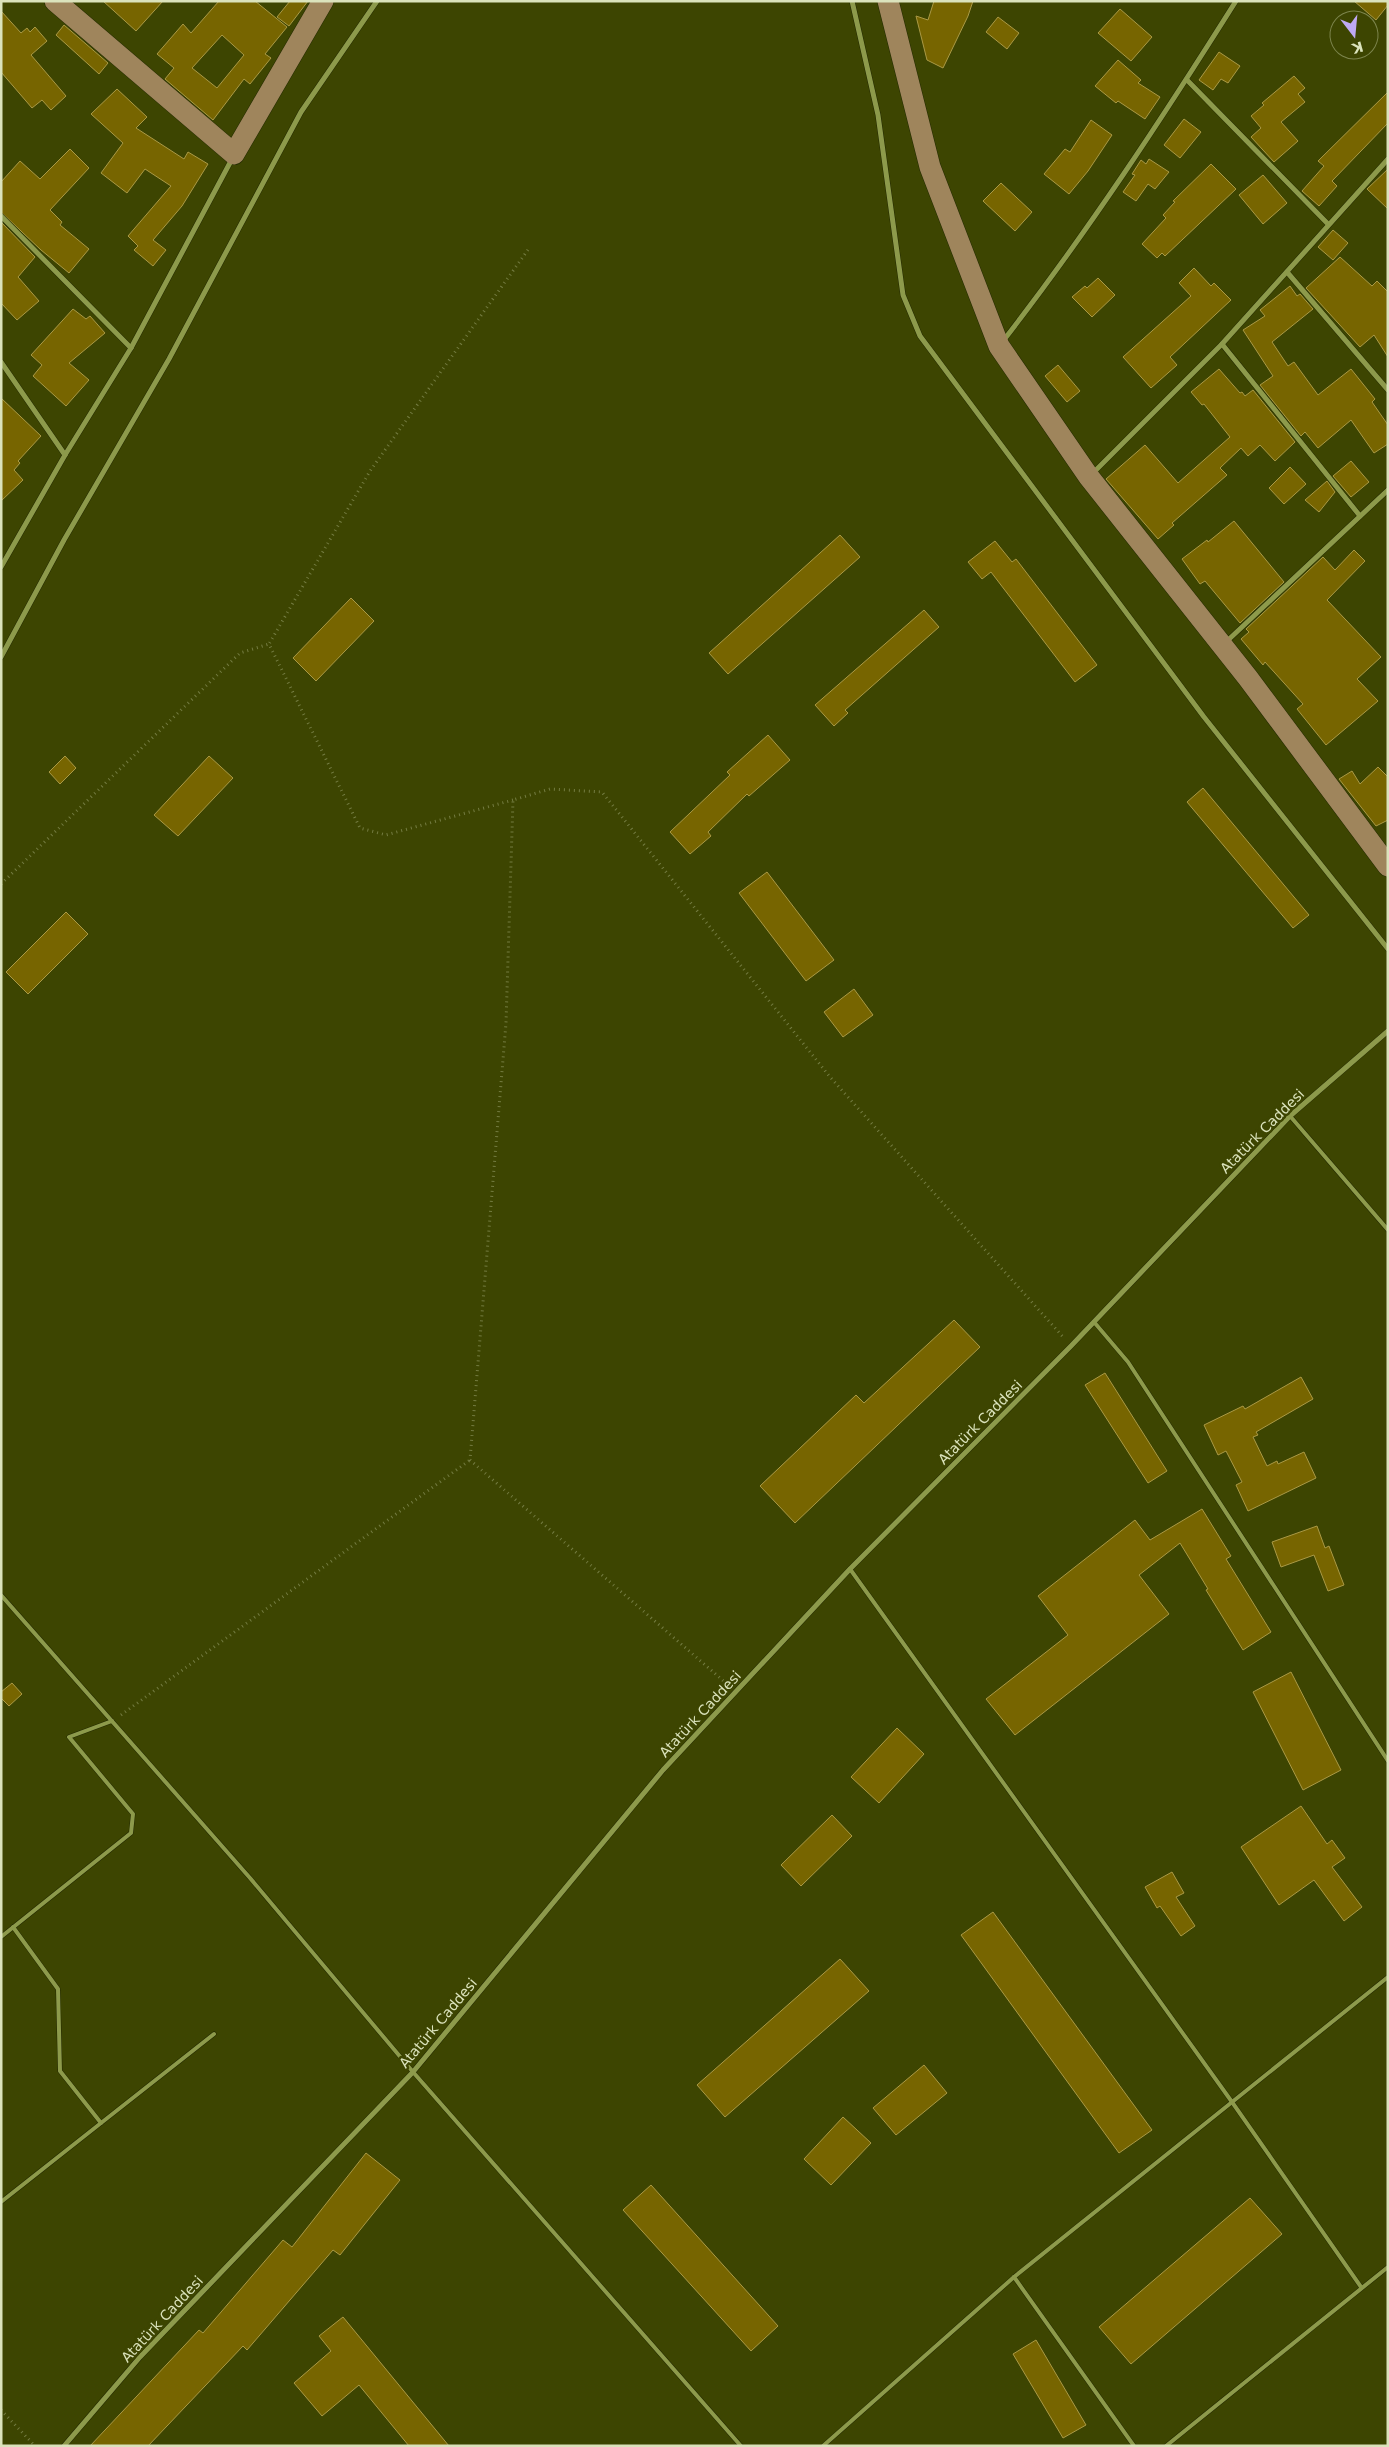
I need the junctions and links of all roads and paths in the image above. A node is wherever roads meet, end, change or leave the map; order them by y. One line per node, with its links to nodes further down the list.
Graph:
1 (55, 1): 8 (street)
2 (322, 1): 8 (street)
3 (377, 1): 26 (street)
4 (852, 1): 30 (street)
5 (888, 1): 15 (street)
6 (1236, 1): 7 (street)
7 (1187, 80): 11 (street); 15 (street)
8 (234, 154): 16 (street)
9 (1388, 159): 11 (street)
10 (1, 216): 16 (street)
11 (1328, 224): 13 (street)
12 (530, 247): 24 (path)
13 (1287, 272): 14 (street); 18 (street)
14 (1222, 344): 20 (street); 22 (street)
15 (999, 346): 20 (street)
16 (131, 348): 19 (street)
17 (1, 362): 19 (street)
18 (1388, 390)
19 (65, 455): 23 (street)
20 (1089, 477): 25 (street)
21 (1388, 490): 22 (street)
22 (1360, 516): 25 (street)
23 (1, 567)
24 (269, 644): 27 (path); 29 (path)
25 (1222, 645): 28 (street)
26 (1, 657)
27 (513, 800): 35 (path); 36 (path)
28 (1388, 866)
29 (1, 884)
30 (1388, 949)
31 (1388, 1031): 32 (street, Atatürk Caddesi)
32 (1290, 1116): 33 (lane); 34 (street, Atatürk Caddesi)
33 (1388, 1230)
34 (1094, 1322): 35 (street, Atatürk Caddesi); 41 (lane)
35 (1071, 1346): 37 (street, Atatürk Caddesi)
36 (470, 1460): 39 (path); 40 (path)
37 (850, 1569): 39 (street, Atatürk Caddesi); 47 (lane)
38 (1, 1595): 40 (lane)
39 (736, 1692): 46 (street, Atatürk Caddesi)
40 (112, 1722): 42 (lane); 46 (lane)
41 (1388, 1761)
42 (13, 1927): 43 (lane); 48 (lane)
43 (1, 1937)
44 (1388, 1977): 47 (lane)
45 (214, 2034): 48 (lane)
46 (413, 2072): 55 (street, Atatürk Caddesi); 56 (lane)
47 (1232, 2102): 51 (lane); 52 (lane)
48 (101, 2123): 49 (lane)
49 (1, 2202)
50 (1388, 2266): 52 (lane)
51 (1014, 2276): 57 (lane); 58 (lane)
52 (1361, 2287): 59 (lane)
53 (1, 2410): 54 (path)
54 (35, 2446)
55 (64, 2446)
56 (741, 2446)
57 (823, 2446)
58 (1134, 2446)
59 (1166, 2446)

